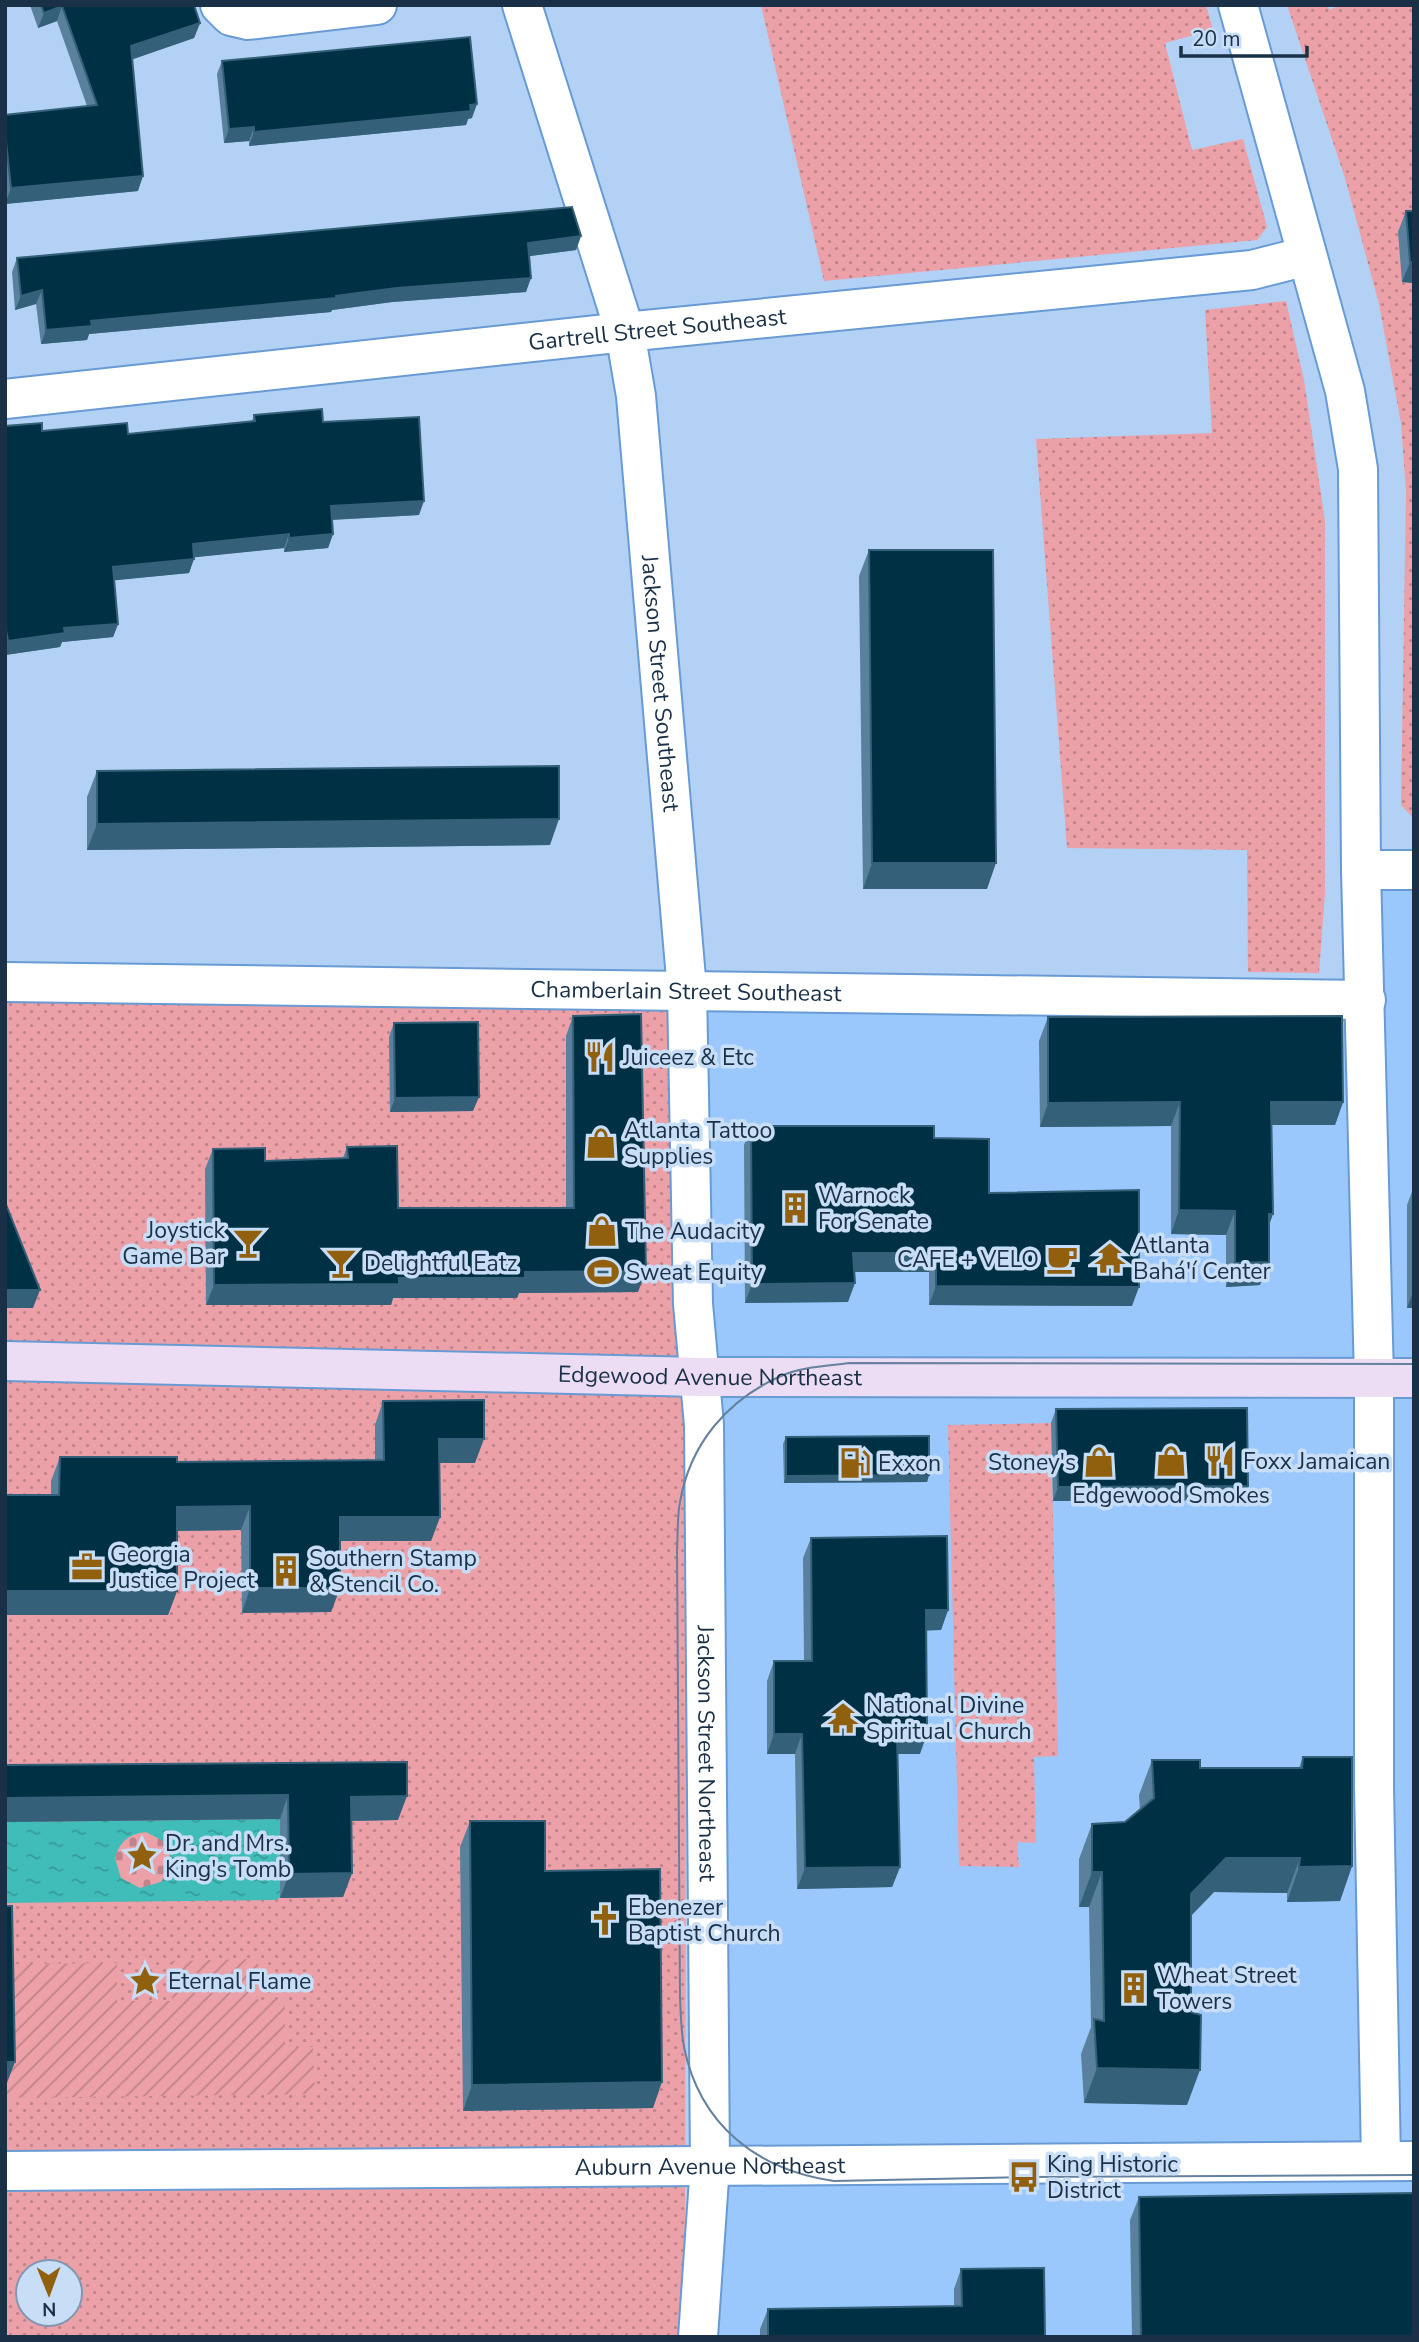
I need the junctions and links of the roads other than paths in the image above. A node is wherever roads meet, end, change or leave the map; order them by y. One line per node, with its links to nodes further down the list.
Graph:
1 (220, 5): 2 (street)
2 (377, 5)
3 (522, 5): 6 (street, Jackson Street Southeast)
4 (1238, 5): 5 (street)
5 (1307, 256): 6 (street, Gartrell Street Southeast); 8 (street)
6 (625, 332): 7 (street, Gartrell Street Southeast); 11 (street, Jackson Street Southeast)
7 (5, 399)
8 (1361, 870): 9 (street); 12 (street)
9 (1414, 870)
10 (8, 976): 11 (street, Chamberlain Street Southeast)
11 (687, 990): 12 (street, Chamberlain Street Southeast); 14 (street, Jackson Street Southeast)
12 (1366, 1000): 15 (street)
13 (5, 1361): 14 (main road, Edgewood Avenue Northeast)
14 (699, 1377): 15 (main road, Edgewood Avenue Northeast); 18 (street, Jackson Street Northeast)
15 (1374, 1378): 16 (main road, Edgewood Avenue Northeast); 17 (street)
16 (1414, 1378)
17 (1397, 2161): 18 (street, Auburn Avenue Northeast)
18 (710, 2165): 19 (street, Auburn Avenue Northeast); 20 (street, Jackson Street Northeast)
19 (5, 2171)
20 (698, 2337)

